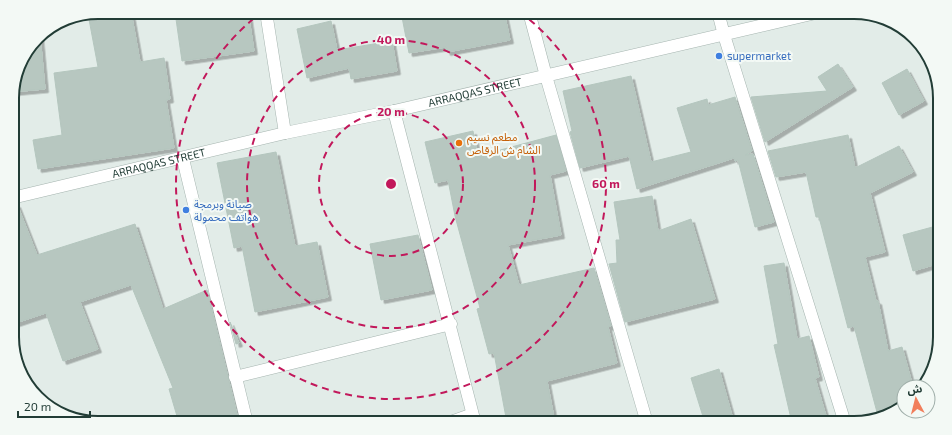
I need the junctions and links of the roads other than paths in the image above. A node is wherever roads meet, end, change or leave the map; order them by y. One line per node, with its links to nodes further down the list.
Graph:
1 (267, 19): 8 (street)
2 (531, 19): 6 (street)
3 (720, 19): 5 (street)
4 (791, 19): 5 (street, ARRAQQAS STREET)
5 (724, 35): 6 (street, ARRAQQAS STREET); 16 (street)
6 (546, 76): 7 (street, ARRAQQAS STREET); 15 (street)
7 (394, 111): 8 (street, ARRAQQAS STREET); 11 (street)
8 (285, 133): 9 (street, ARRAQQAS STREET)
9 (183, 159): 10 (street, ARRAQQAS STREET); 12 (street)
10 (19, 196)
11 (451, 324): 12 (street); 14 (street)
12 (235, 377): 13 (street)
13 (244, 416)
14 (474, 416)
15 (645, 416)
16 (843, 416)

